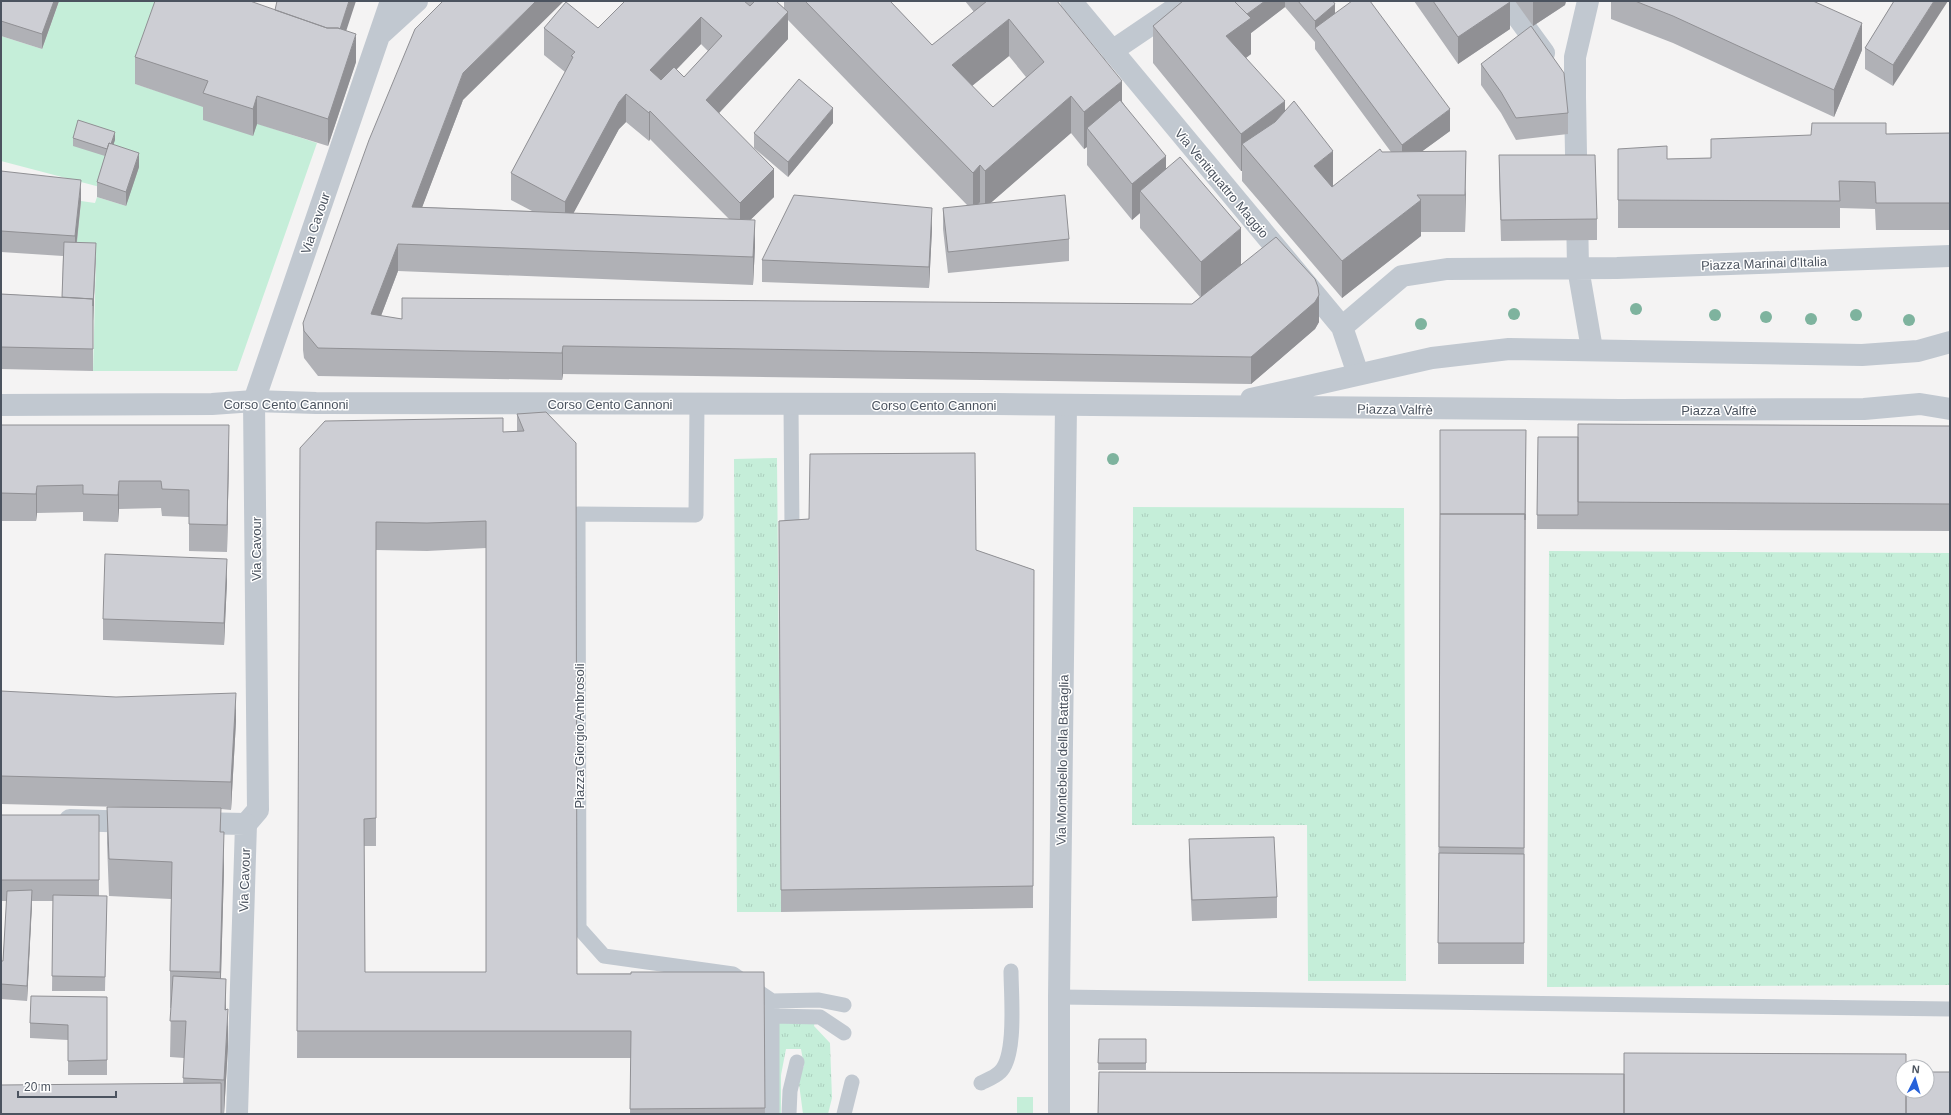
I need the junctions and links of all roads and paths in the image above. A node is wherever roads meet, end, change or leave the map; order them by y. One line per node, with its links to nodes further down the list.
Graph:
1 (391, 1): 7 (street, Via Cavour)
2 (417, 1): 7 (street)
3 (1071, 1): 8 (street, Via Ventiquattro Maggio)
4 (1186, 1): 8 (street)
5 (1506, 1): 9 (street)
6 (1588, 1): 9 (street)
7 (380, 35): 17 (street, Via Cavour)
8 (1112, 52): 12 (street, Via Ventiquattro Maggio)
9 (1575, 97): 11 (street)
10 (1950, 256): 11 (street, Piazza Marinai d'Italia)
11 (1578, 268): 12 (street); 14 (street)
12 (1342, 327): 15 (street, Via Ventiquattro Maggio)
13 (1950, 342): 14 (street)
14 (1592, 349): 15 (street)
15 (1358, 374): 23 (street)
16 (1950, 395): 20 (street)
17 (254, 401): 18 (street, Corso Cento Cannoni); 21 (street, Corso Cento Cannoni); 27 (street, Via Cavour)
18 (697, 404): 19 (street, Corso Cento Cannoni); 31 (lane, Piazza Giorgio Ambrosoli)
19 (791, 404): 22 (street, Corso Cento Cannoni); 25 (lane)
20 (1920, 404): 23 (street, Piazza Valfrè); 24 (street, Piazza Valfrè)
21 (1, 405)
22 (1066, 405): 23 (street, Corso Cento Cannoni); 29 (street, Via Montebello della Battaglia)
23 (1219, 407)
24 (1950, 409)
25 (792, 528)
26 (48, 820): 27 (street)
27 (246, 824): 37 (street, Via Cavour)
28 (1011, 971): 36 (lane)
29 (1059, 997): 32 (lane); 41 (street, Via Montebello della Battaglia)
30 (844, 1005): 31 (lane)
31 (772, 1009): 33 (lane); 38 (lane)
32 (1950, 1009)
33 (844, 1033)
34 (797, 1062): 39 (lane)
35 (852, 1082): 40 (lane)
36 (981, 1083)
37 (237, 1114)
38 (772, 1114)
39 (789, 1114)
40 (844, 1114)
41 (1059, 1114)

